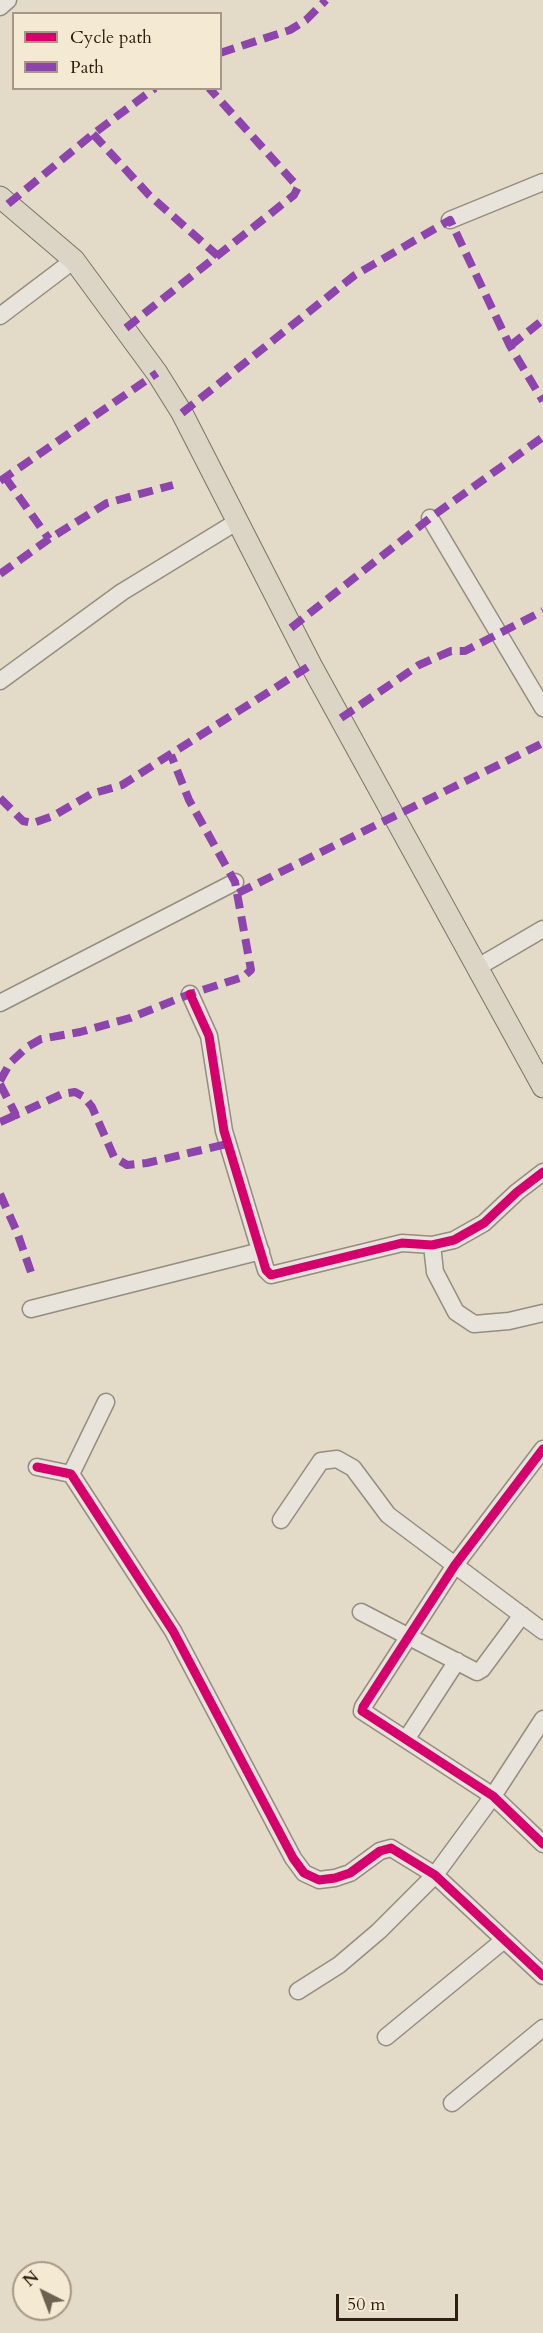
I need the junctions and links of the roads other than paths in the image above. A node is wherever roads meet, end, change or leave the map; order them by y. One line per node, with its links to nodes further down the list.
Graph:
1 (8, 0): 2 (street)
2 (0, 8)
3 (543, 182): 5 (street)
4 (0, 197): 6 (main road)
5 (450, 220)
6 (74, 260): 7 (street); 9 (main road)
7 (0, 316)
8 (430, 519): 11 (street)
9 (238, 521): 10 (street); 14 (main road)
10 (0, 681)
11 (543, 708)
12 (235, 882): 16 (street)
13 (543, 929): 14 (street)
14 (478, 967): 17 (main road)
15 (190, 994): 20 (street)
16 (0, 1003)
17 (543, 1087)
18 (543, 1172): 19 (street)
19 (432, 1245): 20 (street); 22 (street)
20 (261, 1251): 21 (street)
21 (31, 1310)
22 (543, 1313)
23 (106, 1402): 26 (street)
24 (543, 1449): 28 (street)
25 (37, 1467): 26 (street)
26 (71, 1474): 38 (street)
27 (281, 1520): 28 (street)
28 (455, 1564): 30 (street); 32 (street)
29 (361, 1612): 32 (street)
30 (522, 1615): 31 (street); 33 (street)
31 (543, 1631)
32 (408, 1636): 33 (street); 35 (street)
33 (457, 1661): 35 (street)
34 (543, 1719): 36 (street)
35 (407, 1738): 36 (street)
36 (493, 1796): 37 (street); 38 (street)
37 (543, 1844)
38 (435, 1875): 39 (street); 41 (street)
39 (504, 1940): 40 (street); 43 (street)
40 (543, 1976)
41 (298, 1991)
42 (543, 2028): 44 (street)
43 (386, 2037)
44 (452, 2103)

